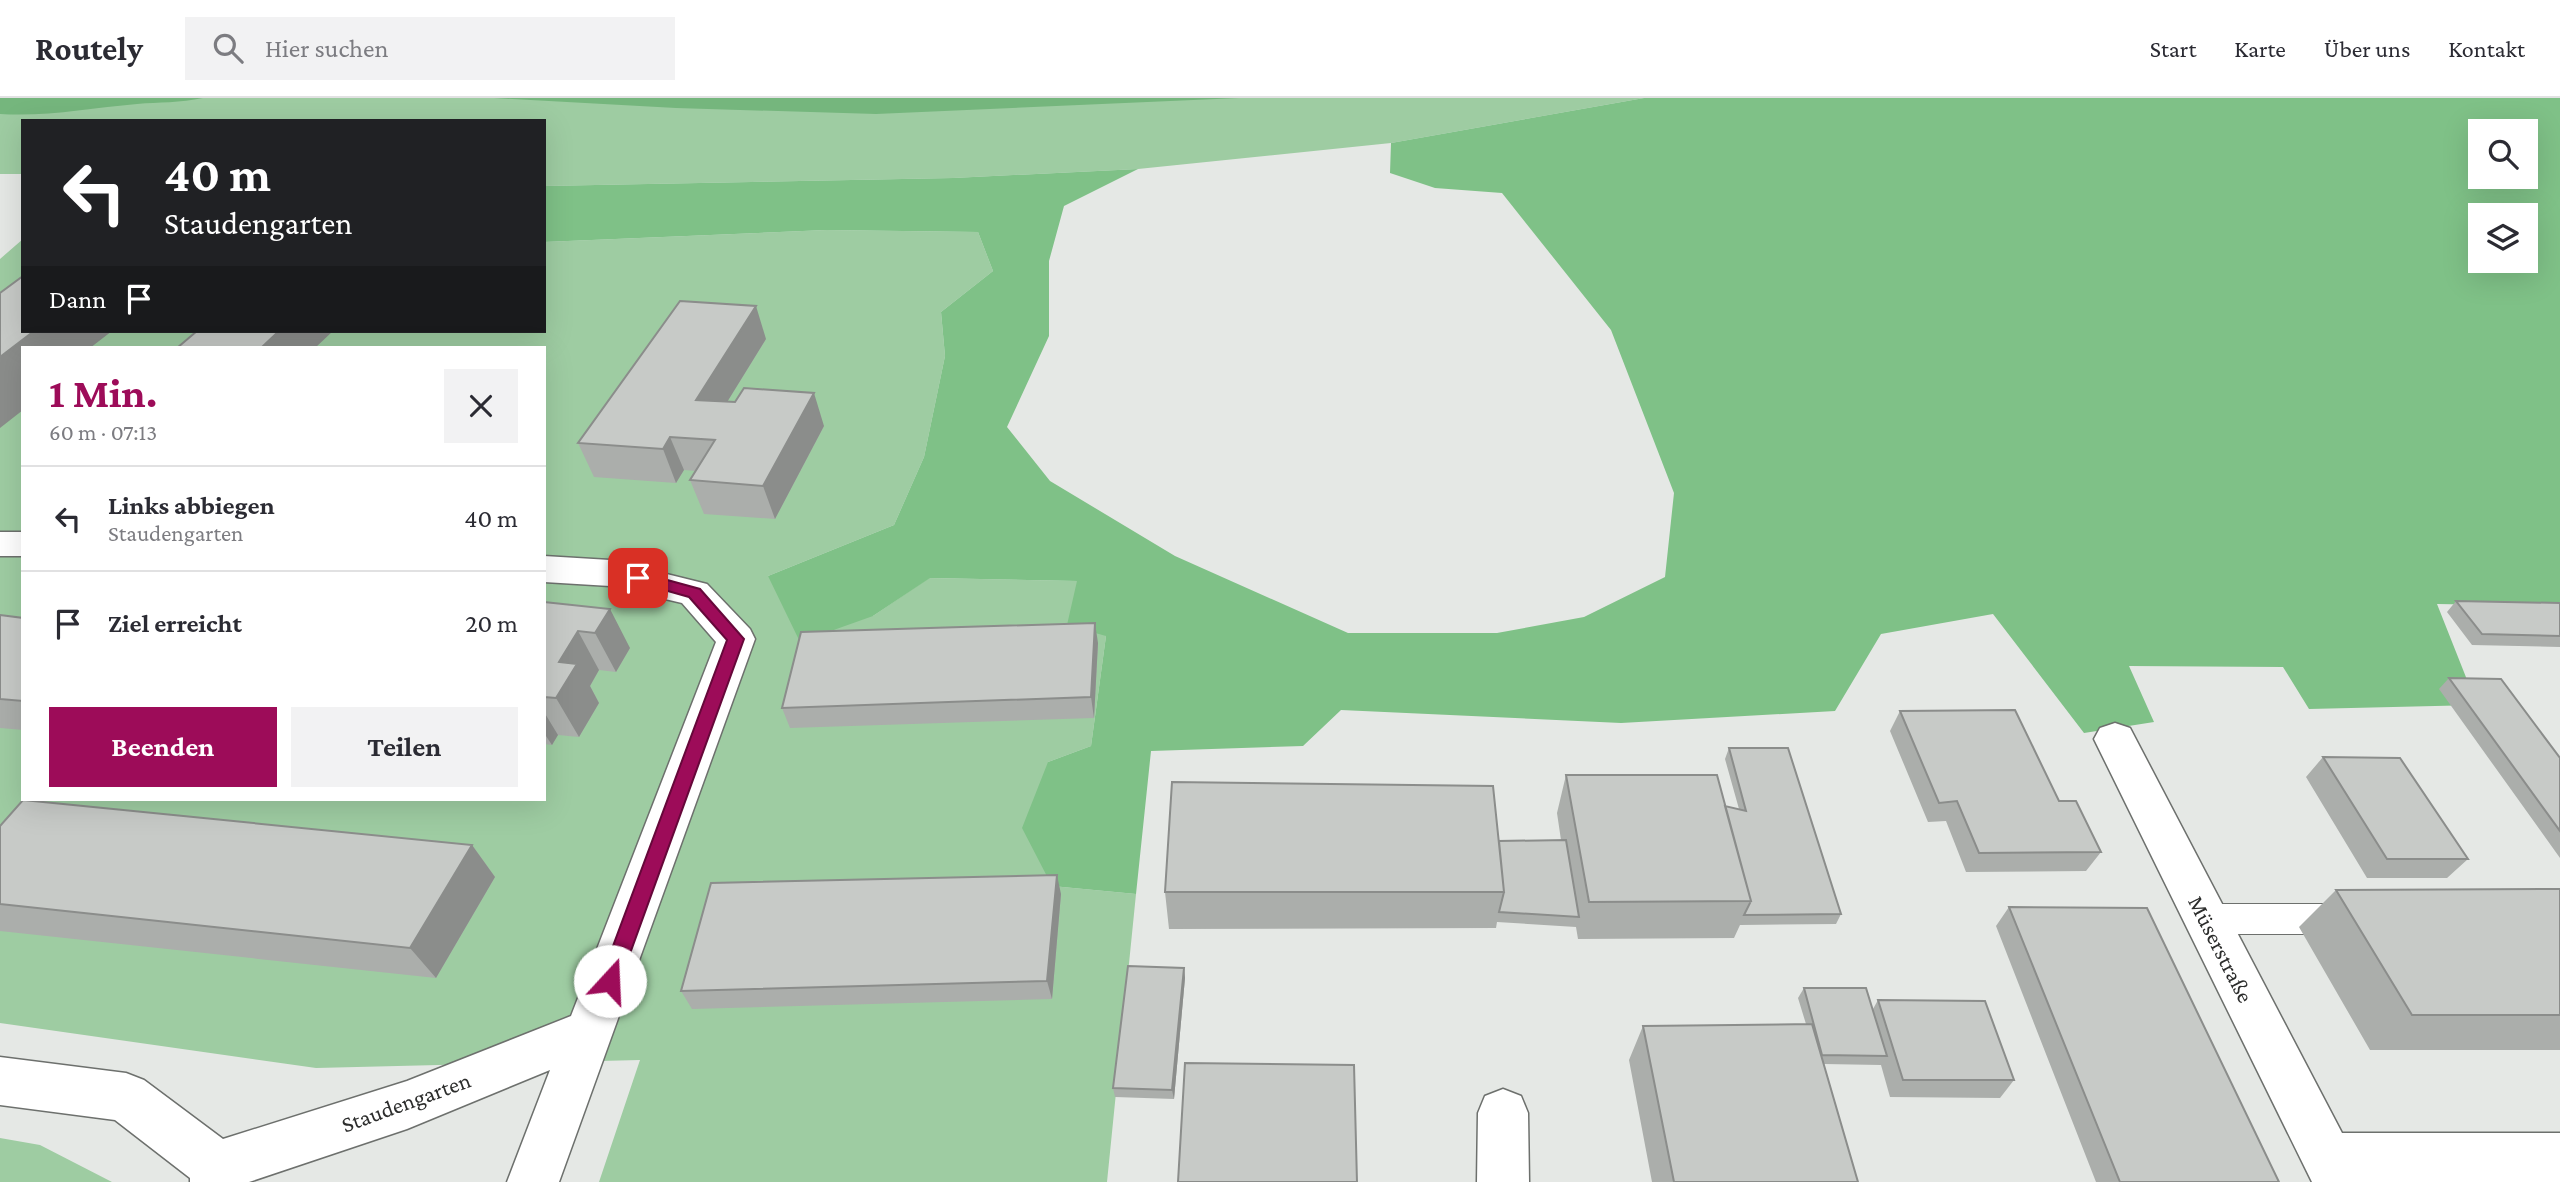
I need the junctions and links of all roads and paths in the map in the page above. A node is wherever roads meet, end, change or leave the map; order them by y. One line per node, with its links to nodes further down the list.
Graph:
1 (0, 544): 2 (street)
2 (21, 544)
3 (546, 569): 7 (street)
4 (2115, 739): 5 (street, Müserstraße)
5 (2206, 919): 6 (lane); 11 (street, Müserstraße)
6 (2379, 919)
7 (592, 1030): 12 (street, Staudengarten); 13 (street)
8 (0, 1081): 12 (street, Staudengarten)
9 (1503, 1113): 14 (street)
10 (2560, 1158): 11 (street, Müserstraße)
11 (2334, 1170)
12 (216, 1175)
13 (533, 1182)
14 (1503, 1182)

